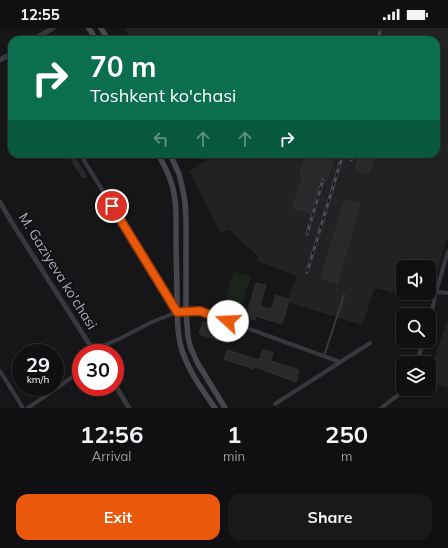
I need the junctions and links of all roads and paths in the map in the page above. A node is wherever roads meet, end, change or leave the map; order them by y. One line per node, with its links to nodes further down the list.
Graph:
1 (53, 28): 2 (street)
2 (40, 36)
3 (82, 158): 12 (street)
4 (160, 158): 12 (main road)
5 (172, 158): 11 (main road)
6 (0, 202): 14 (street, M. Gaziyeva ko'chasi)
7 (448, 251): 8 (street)
8 (436, 292): 9 (street)
9 (448, 293)
10 (344, 295): 16 (lane)
11 (186, 311): 12 (street); 16 (street); 27 (main road)
12 (177, 312): 15 (street); 26 (main road)
13 (370, 343): 17 (street)
14 (89, 344)
15 (109, 344)
16 (324, 356): 17 (street)
17 (340, 362): 22 (street)
18 (0, 371): 23 (street)
19 (72, 377): 24 (street)
20 (122, 396): 25 (street)
21 (397, 396): 28 (street)
22 (275, 404)
23 (23, 408)
24 (28, 408)
25 (129, 408)
26 (214, 408)
27 (225, 408)
28 (381, 408)

